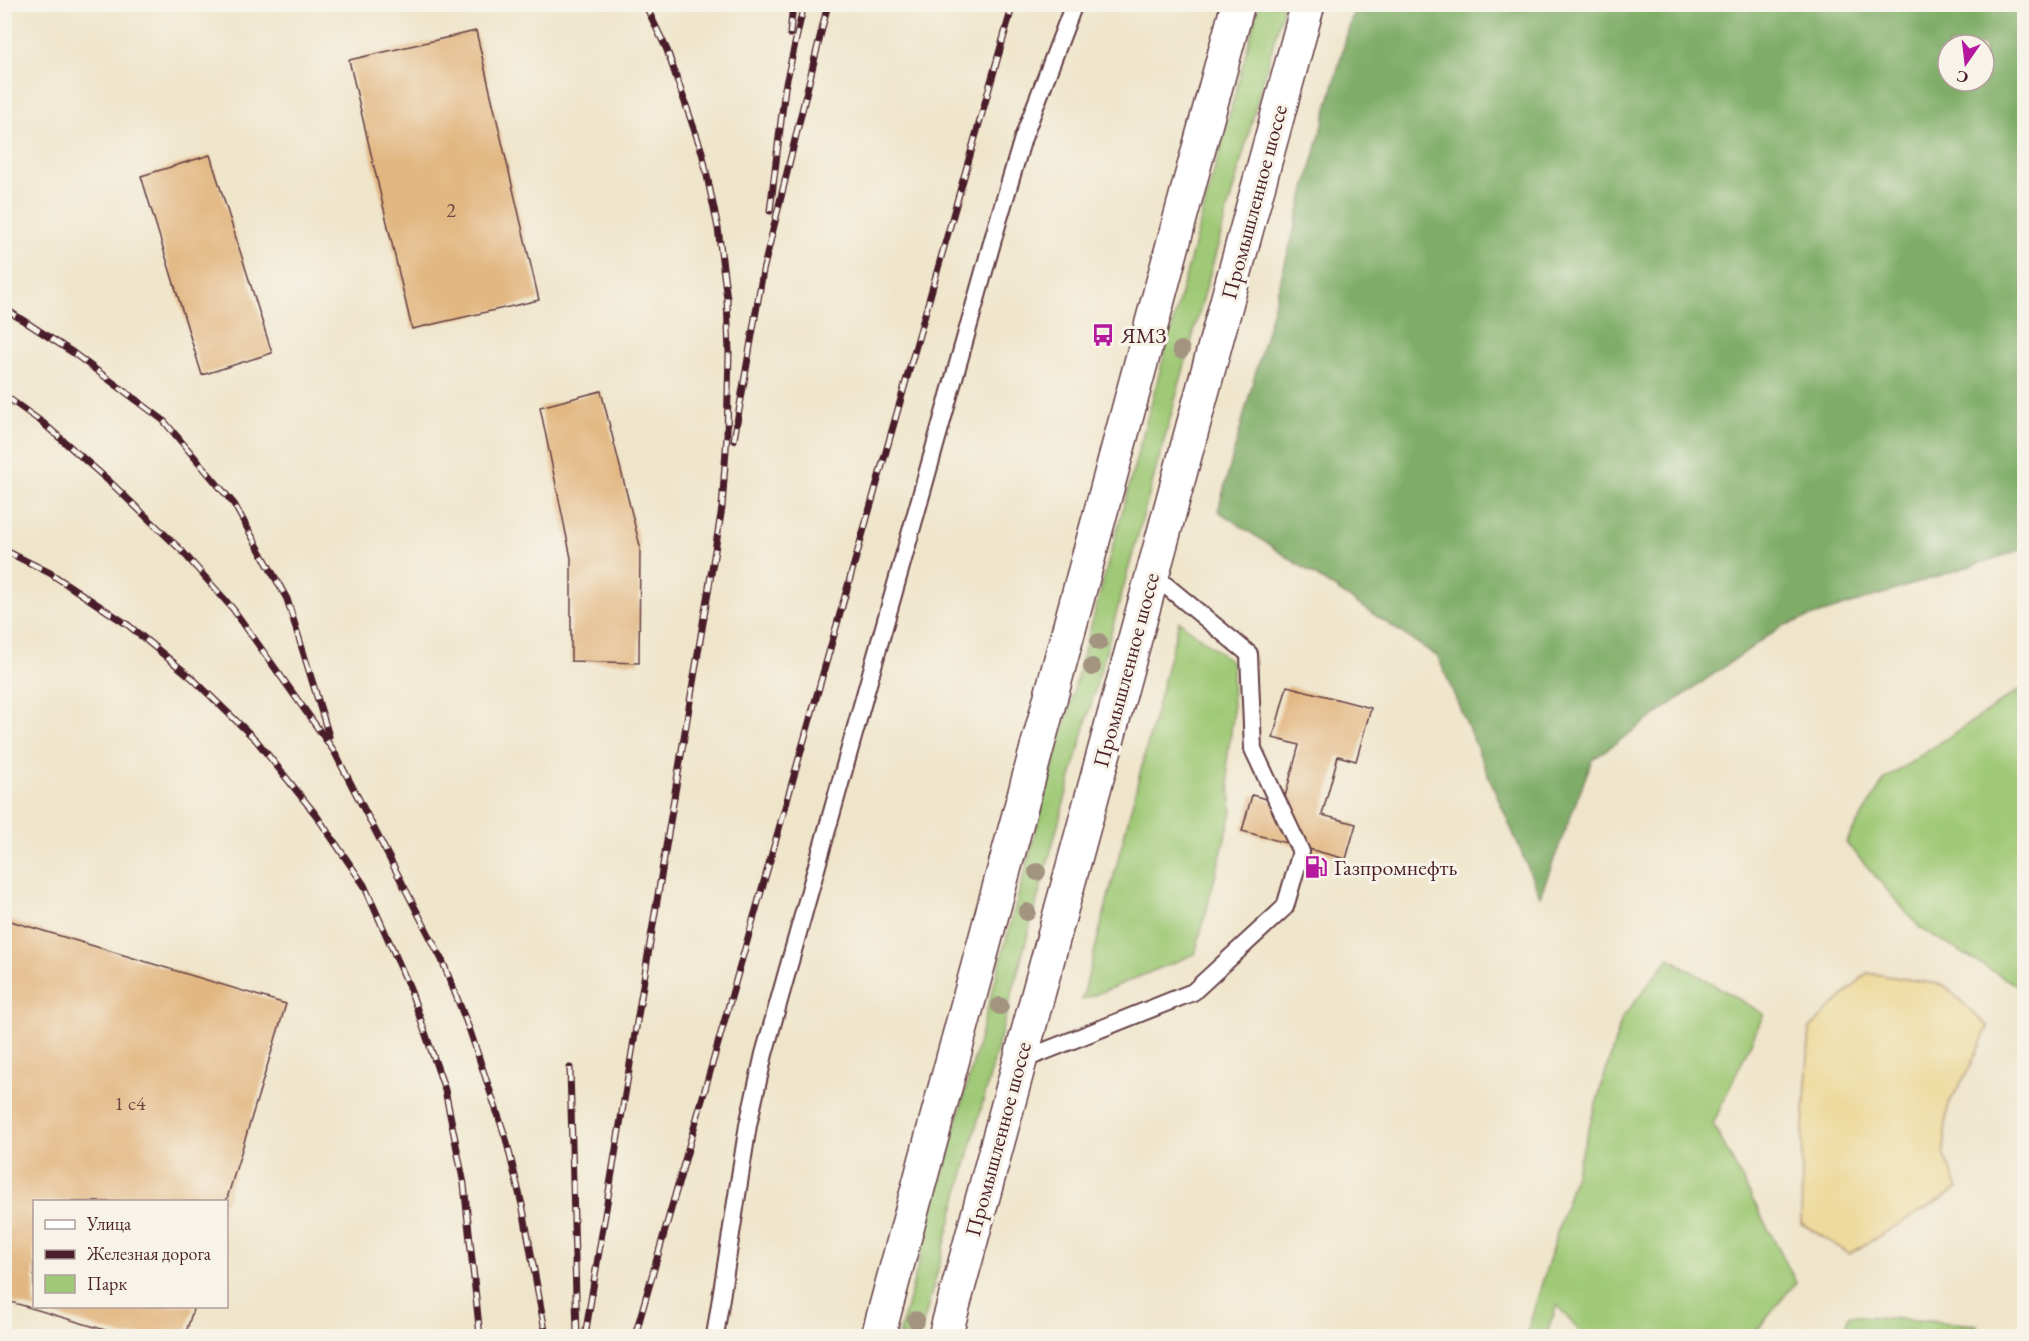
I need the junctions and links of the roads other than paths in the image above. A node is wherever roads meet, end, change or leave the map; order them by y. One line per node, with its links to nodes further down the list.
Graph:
1 (1074, 4): 6 (lane)
2 (1239, 4): 7 (main road)
3 (1308, 4): 4 (main road, Промышленное шоссе)
4 (1152, 574): 5 (main road, Промышленное шоссе); 5 (lane)
5 (1020, 1061): 8 (main road, Промышленное шоссе)
6 (715, 1336)
7 (878, 1336)
8 (945, 1336)

